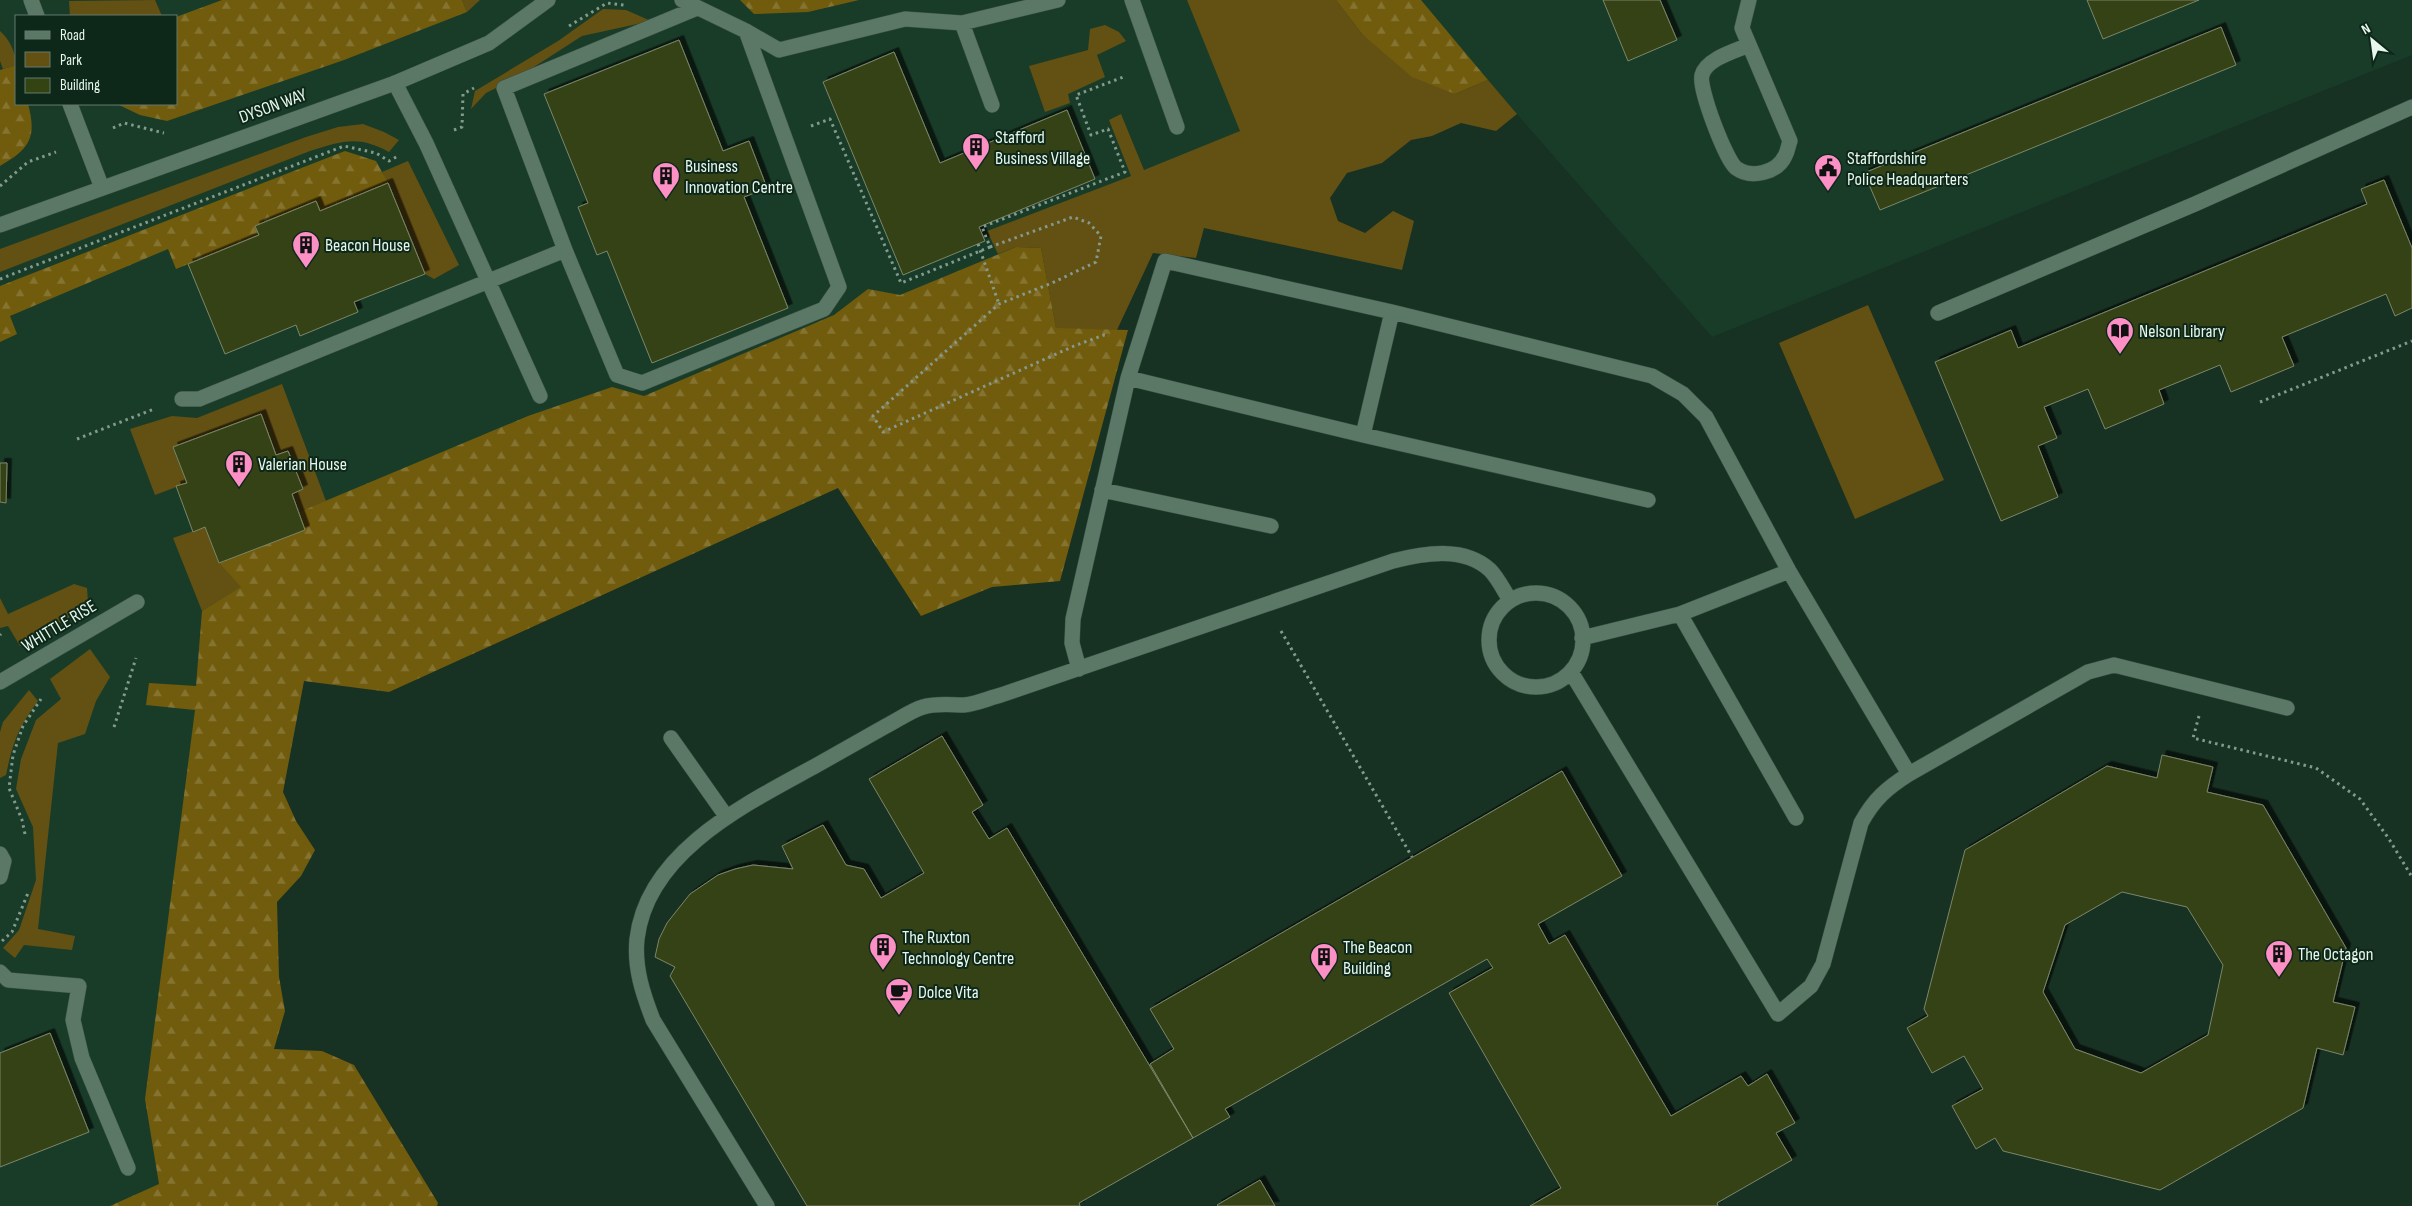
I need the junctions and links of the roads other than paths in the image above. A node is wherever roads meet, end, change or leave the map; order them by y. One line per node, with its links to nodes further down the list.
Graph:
1 (31, 0): 8 (street)
2 (548, 0): 12 (street, DYSON WAY)
3 (682, 0): 7 (street)
4 (1058, 0): 9 (street)
5 (1132, 0): 16 (street)
6 (1749, 0): 11 (street)
7 (697, 8): 10 (street); 19 (street)
8 (37, 15)
9 (962, 23): 10 (street); 13 (street)
10 (746, 31): 19 (street)
11 (1749, 45): 11 (street)
12 (395, 83): 17 (street, DYSON WAY); 20 (street)
13 (992, 104)
14 (70, 105): 17 (street)
15 (2412, 107): 22 (street)
16 (1177, 127)
17 (102, 188): 18 (street, DYSON WAY)
18 (0, 224)
19 (565, 250): 20 (street)
20 (490, 282): 24 (street); 25 (street)
21 (1392, 312): 23 (street); 26 (street); 30 (street)
22 (1938, 313)
23 (1128, 378): 26 (street); 27 (street)
24 (540, 396)
25 (182, 399)
26 (1363, 435): 28 (street)
27 (1102, 490): 29 (street); 35 (street)
28 (1648, 500)
29 (1271, 526)
30 (1789, 571): 33 (street); 40 (street)
31 (1510, 600): 34 (street); 35 (street); 36 (street)
32 (137, 602): 37 (street, WHITTLE RISE)
33 (1680, 614): 34 (street); 42 (street)
34 (1582, 638): 36 (street)
35 (1079, 669): 41 (street)
36 (1571, 672): 40 (street)
37 (0, 682)
38 (2287, 708): 40 (street)
39 (671, 738): 41 (street)
40 (1910, 774)
41 (726, 816): 47 (street)
42 (1796, 818)
43 (0, 854): 44 (street)
44 (0, 877)
45 (0, 972): 46 (street)
46 (128, 1168)
47 (767, 1206)

